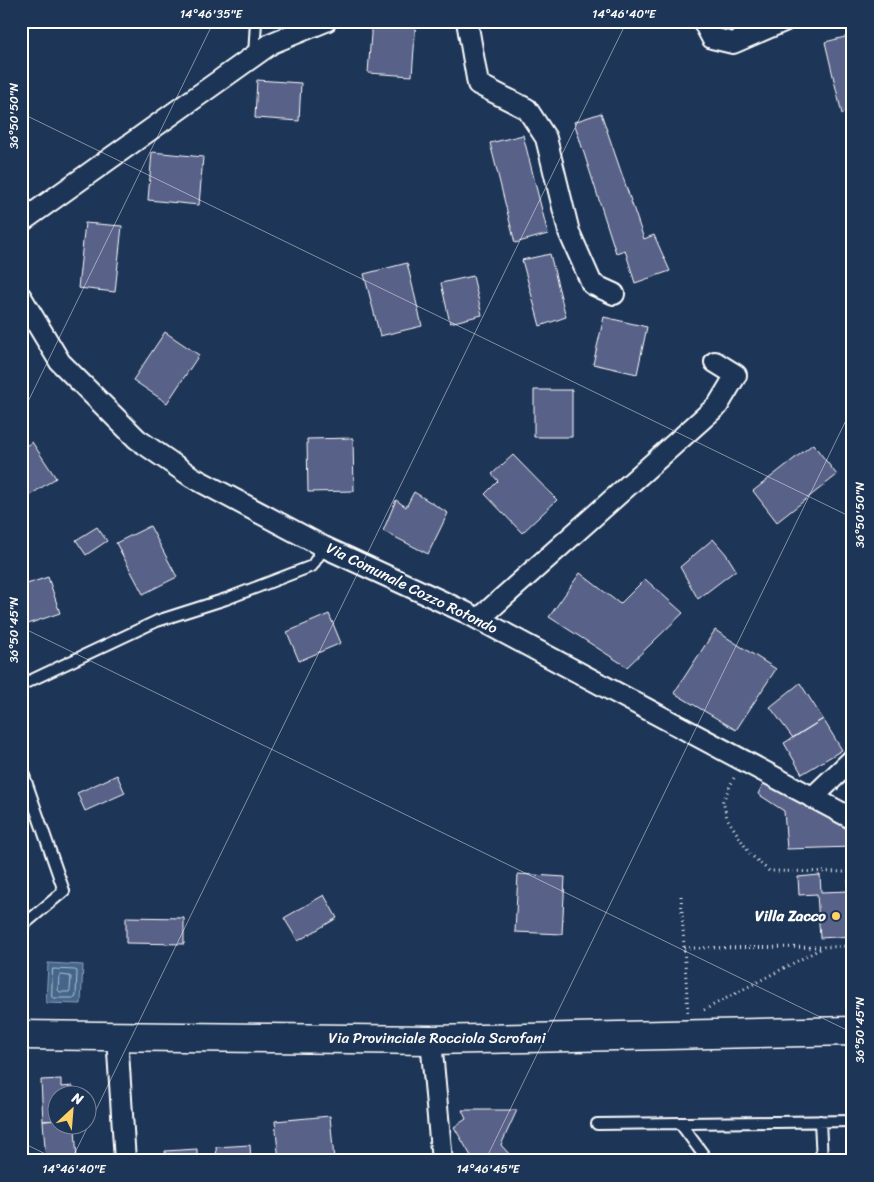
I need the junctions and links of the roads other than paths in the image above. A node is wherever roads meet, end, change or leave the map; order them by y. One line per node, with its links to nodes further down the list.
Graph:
1 (256, 21): 6 (lane)
2 (326, 21): 6 (street)
3 (467, 21): 8 (street)
4 (703, 21): 5 (street)
5 (784, 21)
6 (254, 56): 7 (street)
7 (21, 222)
8 (614, 294)
9 (21, 297): 11 (street, Via Comunale Cozzo Rotondo)
10 (715, 362): 12 (street)
11 (324, 547): 12 (street, Via Comunale Cozzo Rotondo); 13 (lane)
12 (479, 619): 16 (street, Via Comunale Cozzo Rotondo)
13 (21, 685)
14 (853, 759): 16 (street)
15 (21, 767): 18 (lane)
16 (813, 797): 17 (street, Via Comunale Cozzo Rotondo)
17 (853, 819)
18 (21, 927)
19 (853, 1031): 22 (street, Via Provinciale Rocciola Scrofani)
20 (21, 1035): 21 (street, Via Provinciale Rocciola Scrofani)
21 (117, 1036): 22 (street, Via Provinciale Rocciola Scrofani); 27 (street)
22 (431, 1040): 28 (street)
23 (820, 1121): 24 (lane); 25 (lane); 30 (lane)
24 (853, 1121)
25 (680, 1123): 26 (lane); 29 (lane)
26 (597, 1124)
27 (126, 1161)
28 (442, 1161)
29 (708, 1161)
30 (822, 1161)

